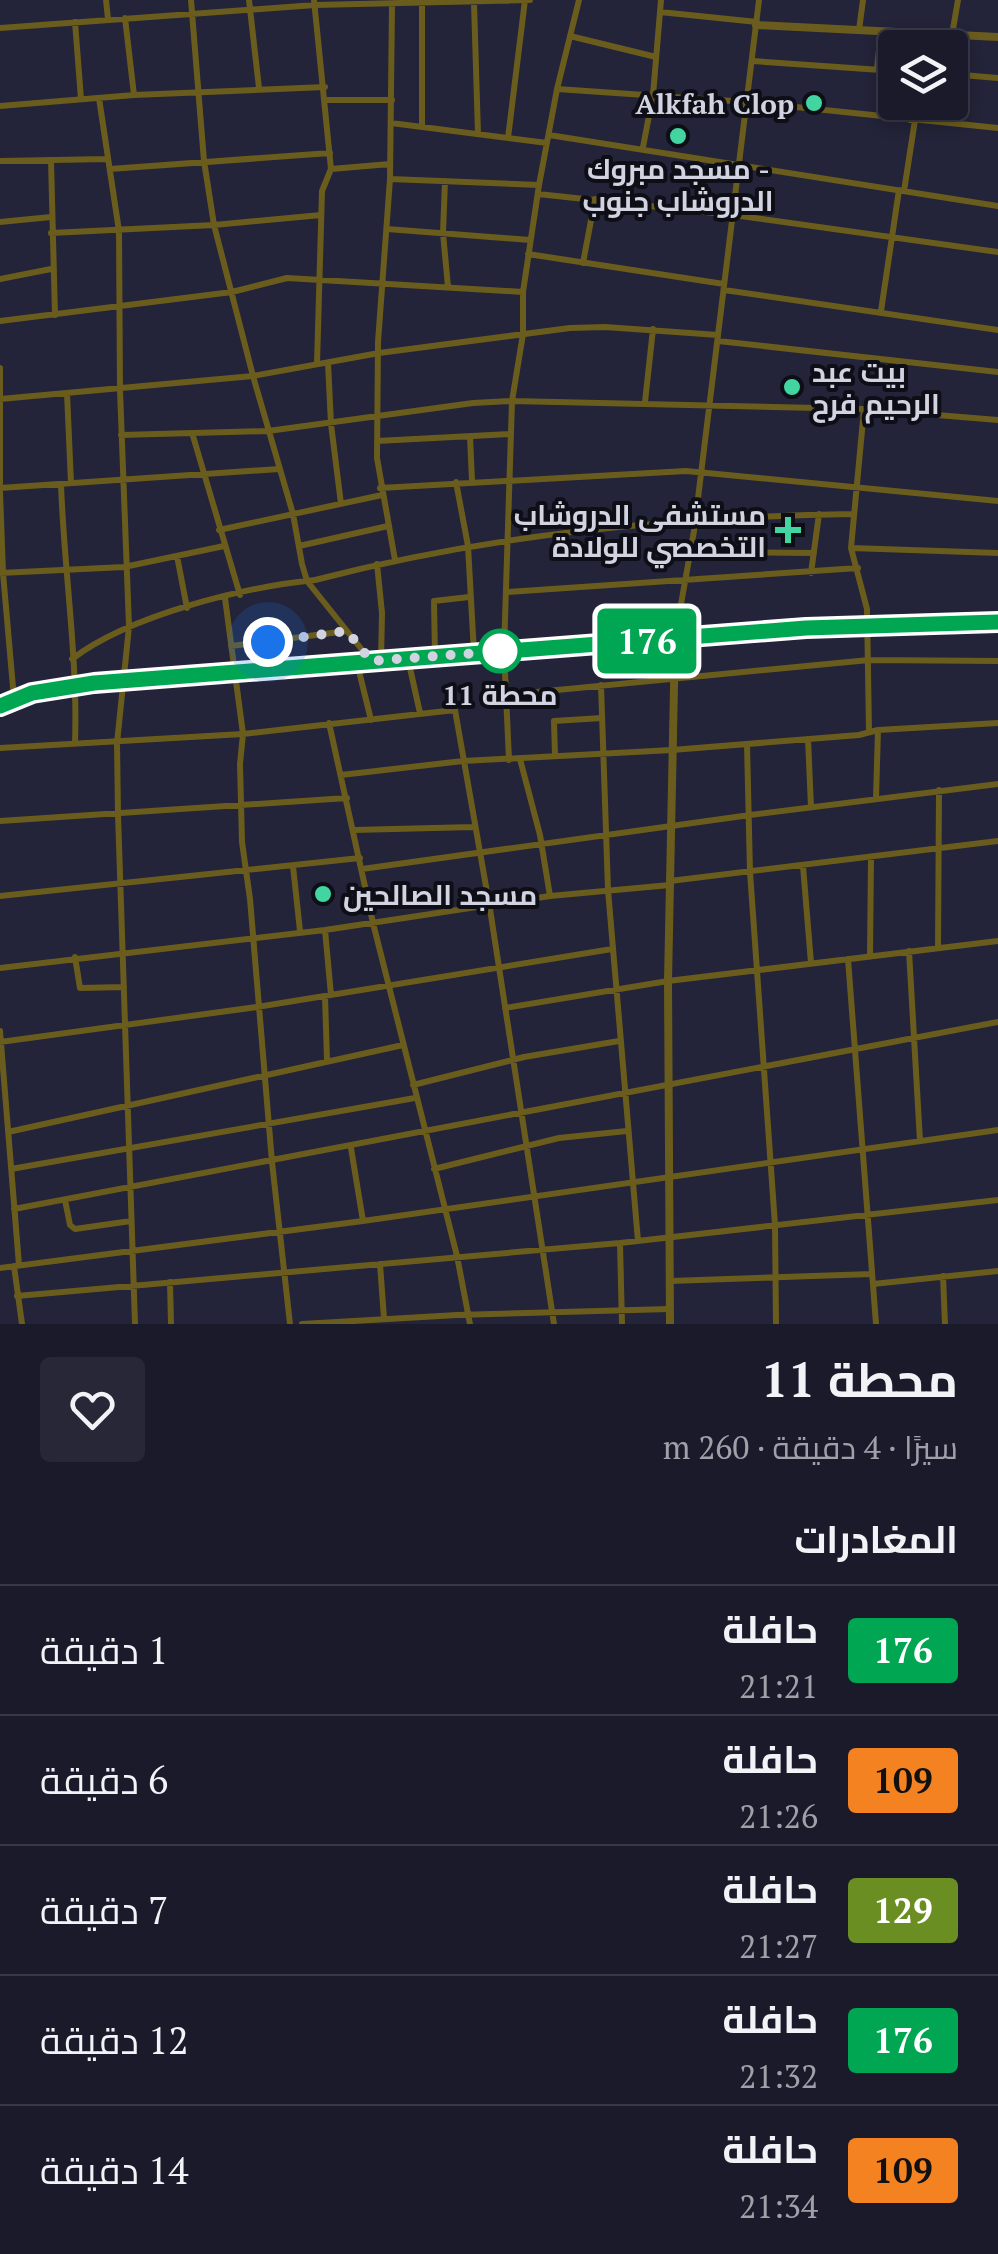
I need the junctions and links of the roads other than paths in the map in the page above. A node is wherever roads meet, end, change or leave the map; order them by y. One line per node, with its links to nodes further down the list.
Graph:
1 (106, 0): 18 (street)
2 (191, 0): 16 (street)
3 (528, 0): 11 (street); 52 (street)
4 (580, 0): 26 (street)
5 (661, 0): 15 (street)
6 (760, 0): 20 (street)
7 (862, 0): 22 (street)
8 (958, 0): 23 (street)
9 (433, 2): 11 (street); 13 (street)
10 (314, 3): 12 (street); 14 (street); 34 (street)
11 (474, 3): 51 (street)
12 (250, 4): 16 (street); 35 (street)
13 (422, 4): 14 (street); 49 (street)
14 (392, 5): 43 (street)
15 (660, 12): 20 (street); 28 (street)
16 (192, 14): 17 (street); 37 (street)
17 (126, 18): 18 (street); 38 (street)
18 (108, 20): 19 (street)
19 (75, 22): 21 (street); 41 (street)
20 (756, 23): 22 (street); 30 (street)
21 (0, 28)
22 (859, 30): 24 (street)
23 (953, 30)
24 (878, 31)
25 (968, 35): 27 (street)
26 (570, 36): 28 (street); 36 (street)
27 (998, 38)
28 (656, 57): 39 (street)
29 (878, 60): 31 (street)
30 (753, 62): 31 (street); 44 (street)
31 (877, 70)
32 (968, 76): 33 (street)
33 (998, 78)
34 (325, 87): 35 (street); 42 (street)
35 (259, 88): 37 (street)
36 (557, 89): 39 (street); 53 (street)
37 (198, 93): 38 (street); 58 (street)
38 (134, 95): 40 (street)
39 (653, 96): 44 (street); 54 (street)
40 (99, 98): 41 (street); 56 (street)
41 (81, 99): 45 (street)
42 (326, 100): 43 (street); 55 (street)
43 (392, 100): 48 (street)
44 (747, 102): 46 (street); 61 (street)
45 (0, 106)
46 (878, 116)
47 (912, 120): 50 (street); 67 (street)
48 (391, 123): 49 (street); 60 (street)
49 (422, 127): 51 (street)
50 (998, 128)
51 (478, 134): 52 (street)
52 (508, 138): 53 (street)
53 (548, 139): 54 (street); 66 (street)
54 (643, 148): 61 (street)
55 (330, 153): 58 (street); 63 (street)
56 (108, 159): 57 (street); 62 (street)
57 (51, 160): 59 (street); 72 (street)
58 (204, 161): 62 (street); 74 (street)
59 (0, 162)
60 (390, 164): 63 (street); 64 (street)
61 (739, 164): 67 (street); 71 (street)
62 (110, 169): 76 (street)
63 (331, 169): 70 (street)
64 (390, 179): 65 (street); 75 (street)
65 (445, 181): 66 (street); 78 (street)
66 (539, 190): 68 (street); 80 (street)
67 (902, 190): 69 (street); 79 (street)
68 (595, 199): 71 (street); 83 (street)
69 (998, 206)
70 (321, 215): 74 (street); 86 (street)
71 (733, 215): 79 (street); 89 (street)
72 (51, 217): 73 (street); 77 (street)
73 (0, 222)
74 (214, 225): 76 (street); 90 (street)
75 (387, 229): 78 (street); 87 (street)
76 (119, 231): 77 (street); 92 (street)
77 (51, 233): 84 (street)
78 (443, 234): 80 (street); 88 (street)
79 (891, 238): 81 (street); 93 (street)
80 (531, 240): 82 (street)
81 (998, 252)
82 (528, 254): 83 (street); 91 (street)
83 (583, 263): 89 (street)
84 (52, 270): 85 (street); 94 (street)
85 (0, 279)
86 (318, 279): 87 (street); 90 (street); 102 (street)
87 (384, 283): 88 (street); 100 (street)
88 (448, 287): 91 (street)
89 (724, 287): 93 (street); 99 (street)
90 (232, 292): 92 (street); 105 (street)
91 (523, 292): 98 (street)
92 (120, 308): 94 (street); 106 (street)
93 (881, 311): 97 (street)
94 (54, 315): 95 (street)
95 (0, 321)
96 (653, 329): 98 (street); 99 (street); 110 (street)
97 (998, 330)
98 (523, 334): 100 (street); 109 (street)
99 (718, 338): 104 (street); 111 (street)
100 (379, 353): 101 (street); 113 (street)
101 (328, 363): 102 (street); 115 (street)
102 (316, 364): 105 (street)
103 (0, 368): 108 (street)
104 (998, 372)
105 (253, 376): 106 (street); 116 (street)
106 (120, 390): 107 (street); 118 (street)
107 (67, 394): 108 (street); 130 (street)
108 (1, 398): 132 (street)
109 (512, 401): 110 (street); 113 (street); 117 (street)
110 (646, 402): 111 (street)
111 (710, 403): 112 (street); 123 (street)
112 (864, 409): 114 (street); 131 (street)
113 (377, 418): 115 (street); 121 (street)
114 (998, 420)
115 (332, 424): 116 (street); 135 (street)
116 (268, 431): 119 (street); 122 (street)
117 (510, 434): 120 (street); 125 (street)
118 (121, 436): 119 (street); 126 (street)
119 (193, 436): 124 (street)
120 (470, 436): 121 (street); 127 (street)
121 (377, 441): 133 (street)
122 (279, 469): 124 (street); 136 (street)
123 (702, 472): 125 (street); 131 (street); 139 (street)
124 (203, 476): 126 (street); 141 (street)
125 (509, 478): 127 (street); 142 (street)
126 (123, 480): 130 (street); 153 (street)
127 (472, 481): 128 (street)
128 (456, 482): 133 (street); 145 (street)
129 (61, 484): 130 (street); 132 (street); 155 (street)
130 (71, 484)
131 (856, 487): 134 (street); 138 (street)
132 (0, 488): 156 (street)
133 (381, 492): 135 (street); 140 (street)
134 (998, 501)
135 (342, 504): 136 (street)
136 (294, 514): 141 (street); 144 (street)
137 (819, 514): 138 (street); 139 (street); 148 (street)
138 (853, 514): 146 (street)
139 (696, 521): 142 (street); 147 (street)
140 (388, 526): 144 (street); 151 (street)
141 (219, 530): 143 (street)
142 (506, 539): 145 (street); 160 (street)
143 (224, 546): 150 (street); 161 (street)
144 (299, 546): 159 (street)
145 (468, 546): 151 (street); 162 (street)
146 (851, 548): 149 (street); 154 (street)
147 (691, 552): 148 (street); 158 (street)
148 (814, 553): 157 (street)
149 (998, 553)
150 (177, 556): 153 (street); 164 (street)
151 (396, 560): 152 (street)
152 (377, 564): 159 (street); 177 (street)
153 (124, 567): 155 (street); 167 (street)
154 (858, 568): 157 (street); 166 (street)
155 (64, 569): 156 (street); 176 (street)
156 (2, 572): 169 (street)
157 (811, 573): 158 (street)
158 (686, 580): 160 (street); 170 (street)
159 (307, 581): 161 (street); 168 (street)
160 (507, 592): 172 (street)
161 (240, 595): 163 (street)
162 (470, 597): 173 (street); 174 (street)
163 (225, 598): 164 (street); 171 (street)
164 (186, 608): 167 (street)
165 (998, 622): 166 (street)
166 (868, 625): 170 (street); 178 (street)
167 (128, 627): 176 (street); 182 (street)
168 (347, 631): 171 (street); 177 (street)
169 (4, 633): 187 (street)
170 (675, 638): 172 (street); 183 (street)
171 (231, 646): 181 (street)
172 (504, 651): 173 (street); 186 (street)
173 (474, 654): 174 (street)
174 (435, 656): 175 (street)
175 (408, 658): 177 (street); 189 (street)
176 (72, 659): 185 (street)
177 (376, 660): 179 (street)
178 (869, 660): 180 (street); 183 (street); 194 (street)
179 (357, 662): 181 (street); 191 (street)
180 (998, 662)
181 (234, 673): 182 (street); 195 (street)
182 (124, 681): 185 (street); 197 (street)
183 (674, 681): 184 (street); 201 (street)
184 (601, 685): 186 (street); 190 (street)
185 (77, 686): 187 (street); 198 (street)
186 (504, 695): 205 (street)
187 (14, 699): 188 (street)
188 (0, 706)
189 (420, 713): 191 (street); 206 (street)
190 (602, 718): 202 (street); 203 (street)
191 (370, 720): 192 (street)
192 (329, 723): 195 (street); 207 (street)
193 (998, 723): 194 (street)
194 (874, 731): 196 (street); 211 (street)
195 (242, 734): 197 (street); 212 (street)
196 (808, 738): 199 (street); 213 (street)
197 (117, 743): 198 (street); 214 (street)
198 (76, 744): 200 (street)
199 (747, 744): 201 (street); 215 (street)
200 (0, 748)
201 (672, 750): 202 (street); 218 (street)
202 (603, 753): 203 (street); 220 (street)
203 (555, 756): 204 (street)
204 (520, 759): 205 (street); 222 (street)
205 (509, 760): 206 (street)
206 (464, 761): 207 (street); 217 (street)
207 (342, 776): 210 (street)
208 (998, 784): 209 (street)
209 (939, 790): 211 (street); 223 (street)
210 (347, 798): 212 (street); 219 (street)
211 (876, 798): 213 (street)
212 (240, 806): 214 (street); 229 (street)
213 (811, 807): 215 (street)
214 (118, 814): 216 (street); 232 (street)
215 (750, 814): 218 (street); 231 (street)
216 (0, 821)
217 (473, 827): 219 (street); 224 (street)
218 (671, 828): 220 (street); 233 (street)
219 (354, 830): 226 (street)
220 (606, 836): 222 (street); 234 (street)
221 (998, 841): 223 (street)
222 (542, 846): 224 (street); 236 (street)
223 (939, 849): 225 (street); 243 (street)
224 (478, 855): 230 (street); 237 (street)
225 (871, 857): 228 (street); 247 (street)
226 (360, 858): 227 (street); 230 (street)
227 (292, 866): 229 (street); 240 (street)
228 (803, 866): 231 (street); 250 (street)
229 (244, 870): 232 (street); 241 (street)
230 (362, 870): 238 (street)
231 (750, 872): 233 (street); 253 (street)
232 (121, 882): 235 (street); 246 (street)
233 (670, 883): 234 (street); 254 (street)
234 (608, 890): 236 (street); 244 (street)
235 (0, 896)
236 (550, 896): 237 (street)
237 (487, 905): 238 (street); 252 (street)
238 (373, 923): 239 (street); 255 (street)
239 (326, 930): 240 (street); 258 (street)
240 (300, 932): 241 (street)
241 (251, 937): 246 (street); 259 (street)
242 (998, 941): 243 (street)
243 (938, 948): 245 (street)
244 (612, 949): 252 (street); 257 (street)
245 (909, 951): 247 (street); 264 (street)
246 (123, 952): 248 (street); 256 (street)
247 (870, 956): 249 (street)
248 (75, 957): 251 (street); 256 (street)
249 (848, 959): 250 (street); 268 (street)
250 (811, 963): 253 (street)
251 (0, 968)
252 (498, 969): 255 (street); 260 (street)
253 (758, 970): 254 (street); 271 (street)
254 (668, 981): 257 (street); 274 (street)
255 (388, 986): 258 (street); 267 (street)
256 (124, 987): 262 (street)
257 (616, 992): 260 (street); 265 (street)
258 (328, 996): 259 (street); 270 (street)
259 (257, 1007): 262 (street); 272 (street)
260 (505, 1008): 269 (street)
261 (998, 1022): 264 (street)
262 (125, 1026): 266 (street); 278 (street)
263 (0, 1031): 266 (street)
264 (915, 1037): 268 (street); 285 (street)
265 (619, 1041): 269 (street); 276 (street)
266 (0, 1042): 273 (street)
267 (403, 1045): 270 (street); 275 (street)
268 (856, 1049): 271 (street); 289 (street)
269 (513, 1060): 275 (street); 279 (street)
270 (327, 1061): 272 (street)
271 (765, 1066): 274 (street); 291 (street)
272 (264, 1074): 278 (street); 280 (street)
273 (2, 1080): 283 (street)
274 (670, 1083): 276 (street); 294 (street)
275 (413, 1084): 277 (street)
276 (624, 1092): 279 (street); 281 (street)
277 (416, 1098): 280 (street); 284 (street)
278 (128, 1106): 283 (street); 287 (street)
279 (521, 1113): 284 (street); 286 (street)
280 (268, 1123): 287 (street); 290 (street)
281 (627, 1130): 286 (street); 295 (street)
282 (998, 1130): 285 (street)
283 (8, 1132): 292 (street)
284 (424, 1132): 288 (street); 293 (street)
285 (920, 1141): 289 (street)
286 (526, 1146): 293 (street); 297 (street)
287 (128, 1147): 292 (street); 296 (street)
288 (350, 1148): 290 (street); 304 (street)
289 (864, 1149): 291 (street); 302 (street)
290 (272, 1162): 296 (street); 306 (street)
291 (772, 1163): 294 (street); 305 (street)
292 (11, 1169): 300 (street)
293 (434, 1170): 301 (street)
294 (671, 1177): 295 (street); 307 (street)
295 (631, 1184): 297 (street); 308 (street)
296 (130, 1188): 298 (street); 303 (street)
297 (534, 1196): 301 (street); 310 (street)
298 (64, 1200): 300 (street); 303 (street)
299 (998, 1200): 302 (street)
300 (14, 1209): 314 (street)
301 (444, 1209): 304 (street); 312 (street)
302 (868, 1214): 305 (street); 318 (street)
303 (131, 1221): 311 (street)
304 (363, 1222): 306 (street)
305 (775, 1225): 307 (street); 320 (street)
306 (281, 1232): 311 (street); 317 (street)
307 (670, 1237): 308 (street); 322 (street)
308 (638, 1240): 309 (street)
309 (620, 1243): 310 (street); 327 (street)
310 (542, 1249): 312 (street); 328 (street)
311 (132, 1250): 314 (street); 324 (street)
312 (456, 1256): 313 (street); 330 (street)
313 (380, 1264): 317 (street); 329 (street)
314 (16, 1266): 315 (street); 325 (street)
315 (0, 1268)
316 (998, 1271): 319 (street)
317 (285, 1272): 321 (street); 334 (street)
318 (872, 1274): 320 (street); 323 (street)
319 (943, 1276): 323 (street); 341 (street)
320 (773, 1278): 322 (street); 339 (street)
321 (170, 1282): 324 (street); 333 (street)
322 (670, 1282): 326 (street)
323 (873, 1284): 340 (street)
324 (134, 1285): 325 (street); 332 (street)
325 (18, 1296): 331 (street)
326 (670, 1309): 327 (street); 338 (street)
327 (621, 1311): 328 (street); 337 (street)
328 (552, 1314): 330 (street); 336 (street)
329 (384, 1318): 330 (street); 335 (street)
330 (470, 1320)
331 (22, 1324)
332 (135, 1324)
333 (171, 1324)
334 (290, 1324)
335 (302, 1324)
336 (554, 1324)
337 (622, 1324)
338 (670, 1324)
339 (776, 1324)
340 (876, 1324)
341 (945, 1324)

